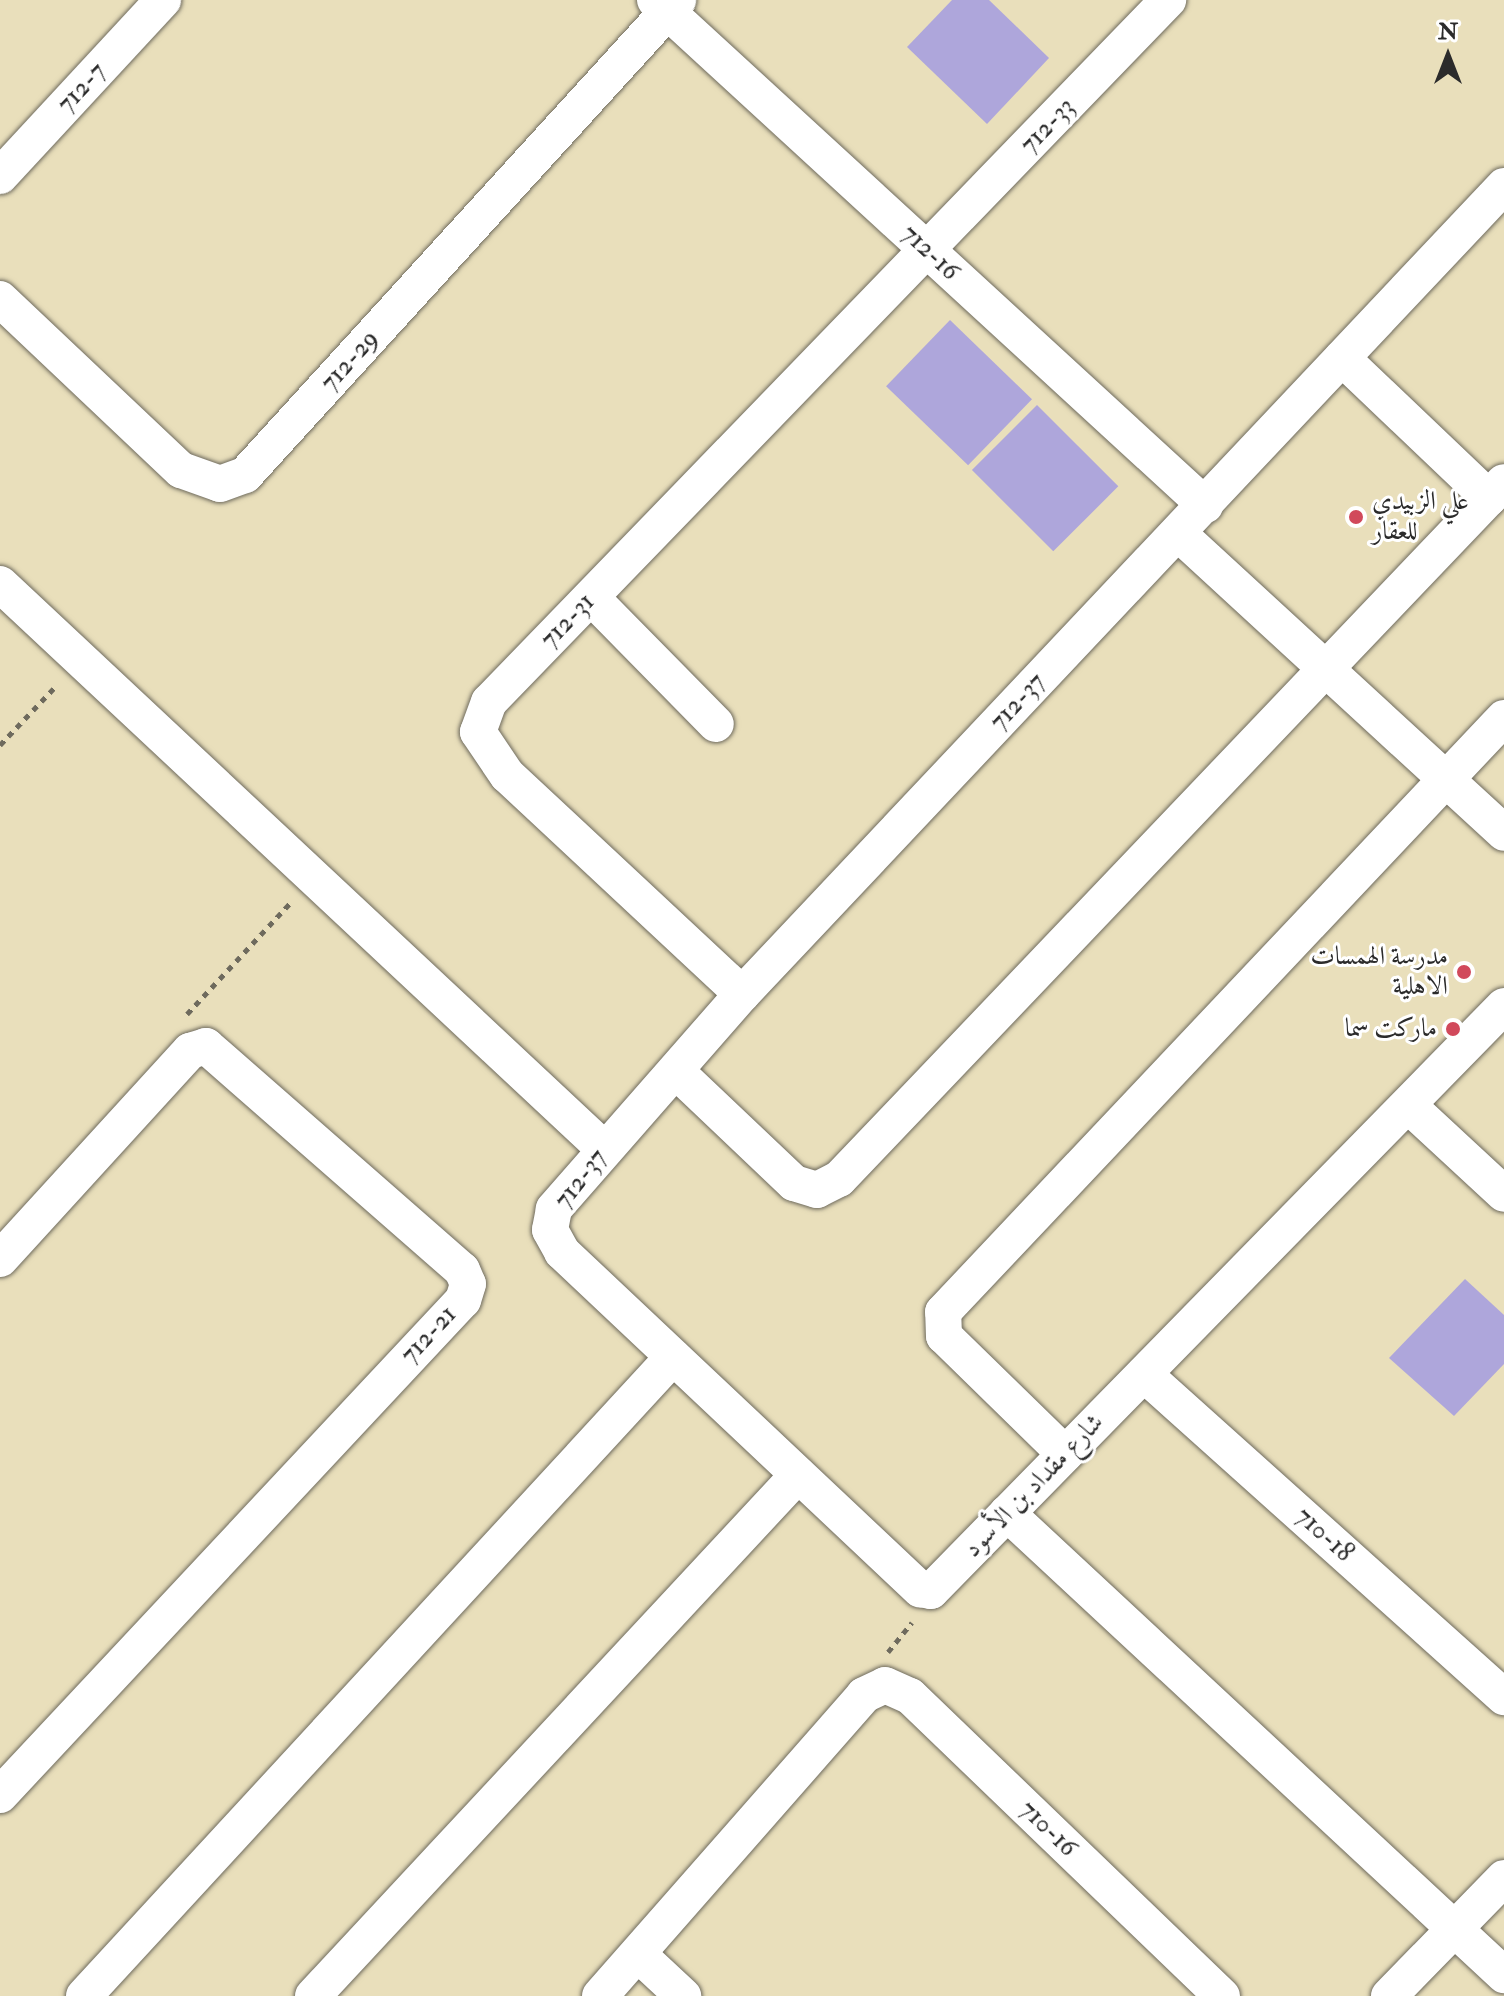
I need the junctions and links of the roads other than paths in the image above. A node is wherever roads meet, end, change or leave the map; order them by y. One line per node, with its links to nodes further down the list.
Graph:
1 (163, 0): 4 (street, 712-7)
2 (1168, 0): 6 (street, 712-33)
3 (667, 4): 6 (street, 712-16); 7 (street, 712-29)
4 (0, 176)
5 (1496, 210): 8 (street, 712-37)
6 (929, 251): 10 (street, 712-16); 13 (street, 712-31)
7 (0, 299)
8 (1342, 358): 9 (street); 10 (street, 712-37)
9 (1496, 490): 14 (street)
10 (1205, 505): 11 (street, 712-37)
11 (1178, 533): 14 (street); 19 (street, 712-37)
12 (0, 584): 23 (street)
13 (591, 597): 16 (street); 19 (street, 712-31)
14 (1327, 669): 17 (street); 21 (street)
15 (1504, 718): 17 (street)
16 (716, 724)
17 (1446, 779): 18 (street); 28 (street)
18 (1504, 833)
19 (742, 994): 21 (street, 712-37)
20 (1504, 1006): 22 (street, شارع مقداد بن الأسود)
21 (677, 1072): 23 (street, 712-37)
22 (1409, 1106): 24 (street); 27 (street, شارع مقداد بن الأسود)
23 (604, 1149): 26 (street, 712-37)
24 (1504, 1194)
25 (0, 1259): 32 (street, 712-21)
26 (673, 1357): 29 (street); 37 (street)
27 (1144, 1374): 28 (street, شارع مقداد بن الأسود); 31 (street, 710-18)
28 (1065, 1454): 30 (street, شارع مقداد بن الأسود)
29 (798, 1475): 30 (street, شارع مقداد بن الأسود); 38 (street)
30 (1007, 1513): 34 (street)
31 (1504, 1697)
32 (1, 1792)
33 (1504, 1878): 34 (street)
34 (1455, 1929): 36 (street); 42 (street)
35 (638, 1954): 39 (street); 40 (street); 41 (street, 710-16)
36 (1504, 1975)
37 (84, 1996)
38 (313, 1996)
39 (600, 1996)
40 (683, 1996)
41 (1222, 1996)
42 (1389, 1996)

